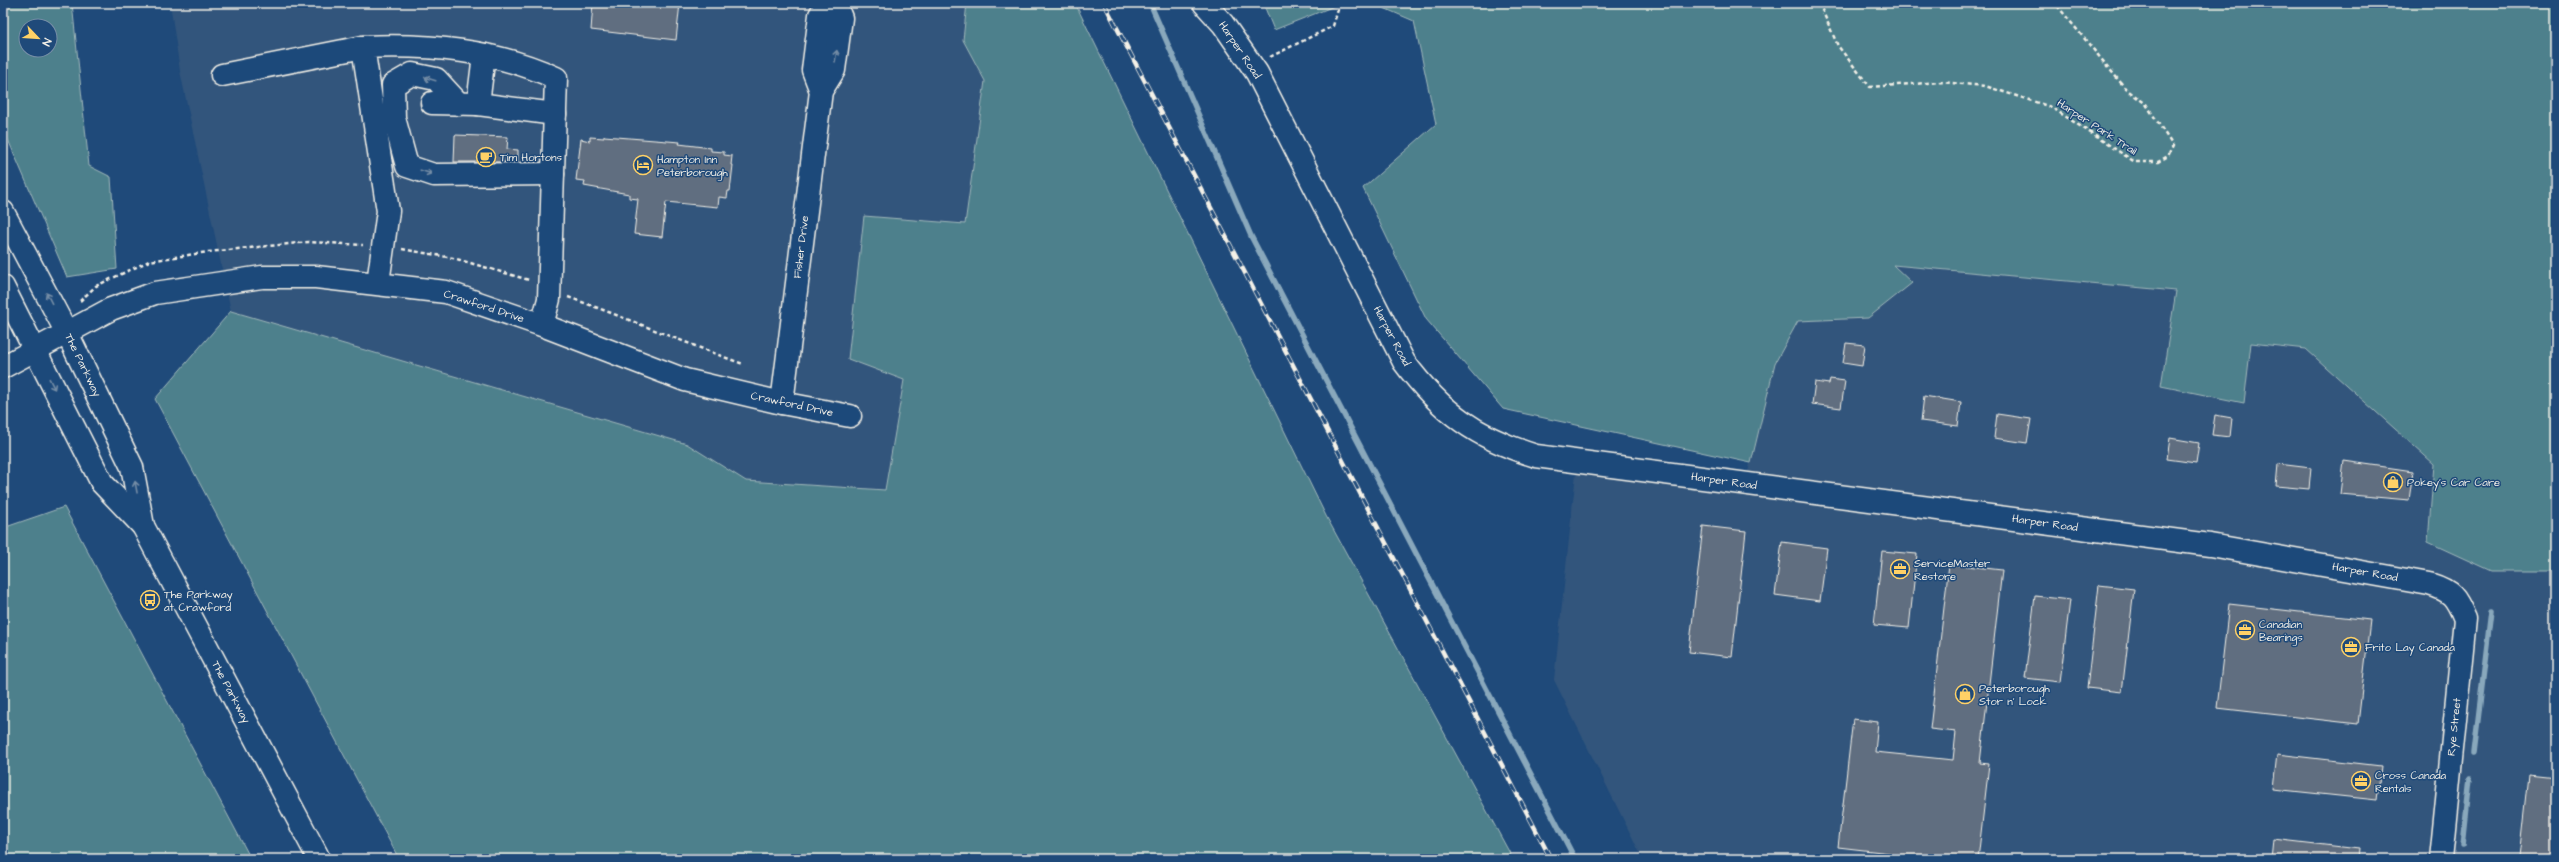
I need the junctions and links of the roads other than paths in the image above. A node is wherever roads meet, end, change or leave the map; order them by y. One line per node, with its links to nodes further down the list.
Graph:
1 (827, 3): 7 (street, Fisher Drive)
2 (835, 3): 7 (street, Fisher Drive, one-way to 2)
3 (1204, 3): 21 (street, Harper Road)
4 (363, 47): 5 (street); 6 (street); 13 (street)
5 (484, 54): 9 (street); 10 (street)
6 (222, 75)
7 (820, 92): 18 (street, Fisher Drive)
8 (432, 103): 9 (street)
9 (469, 104): 10 (street); 11 (street, one-way to 11)
10 (555, 114): 11 (street)
11 (553, 174): 15 (street)
12 (3, 212): 16 (street, The Parkway, one-way to 12)
13 (378, 283): 15 (street, Crawford Drive); 16 (street, Crawford Drive)
14 (3, 287): 16 (street, The Parkway)
15 (542, 325): 18 (street, Crawford Drive)
16 (50, 341): 17 (street, Crawford Drive); 20 (street, The Parkway, one-way to 16); 20 (street, The Parkway, one-way to 20)
17 (3, 367)
18 (782, 403): 19 (street, Crawford Drive)
19 (850, 416)
20 (143, 526): 22 (street, The Parkway)
21 (2465, 619): 23 (street, Rye Street)
22 (319, 859)
23 (2441, 859)

